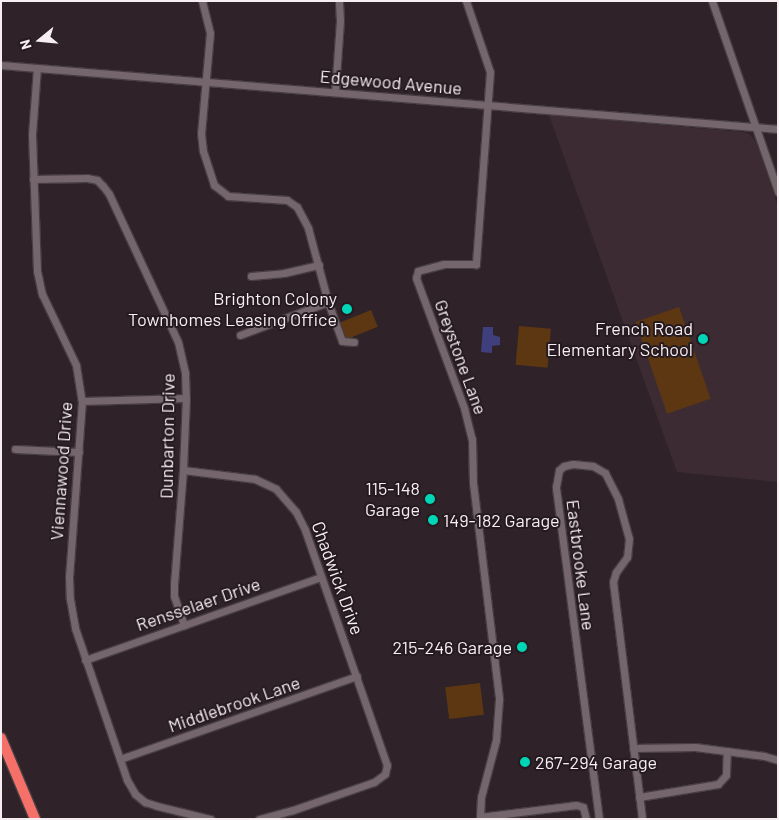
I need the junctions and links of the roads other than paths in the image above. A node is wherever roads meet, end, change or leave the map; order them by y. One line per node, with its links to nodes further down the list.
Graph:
1 (202, 1): 7 (street)
2 (338, 1): 8 (street)
3 (466, 1): 9 (street)
4 (712, 1): 10 (street)
5 (1, 65): 6 (street, Edgewood Avenue)
6 (37, 68): 7 (street, Edgewood Avenue); 12 (street, Viennawood Drive)
7 (205, 83): 8 (street, Edgewood Avenue); 14 (street)
8 (334, 92): 9 (street, Edgewood Avenue)
9 (488, 106): 10 (street, Edgewood Avenue); 34 (street, Greystone Lane)
10 (755, 127): 11 (street, Edgewood Avenue); 13 (street)
11 (778, 129)
12 (33, 179): 19 (street, Dunbarton Drive); 20 (street, Viennawood Drive)
13 (778, 192)
14 (319, 265): 15 (street); 16 (street)
15 (251, 276)
16 (328, 302): 17 (street); 18 (street)
17 (240, 335)
18 (354, 342)
19 (186, 398): 20 (street); 23 (street, Dunbarton Drive)
20 (82, 401): 22 (street, Viennawood Drive)
21 (16, 449): 22 (street)
22 (78, 452): 26 (street, Viennawood Drive)
23 (184, 470): 24 (street, Chadwick Drive); 25 (street, Dunbarton Drive)
24 (321, 577): 25 (street, Rensselaer Drive); 27 (street, Chadwick Drive)
25 (184, 626): 26 (street, Rensselaer Drive)
26 (85, 660): 31 (street, Viennawood Drive)
27 (357, 676): 31 (street, Middlebrook Lane); 37 (street, Chadwick Drive)
28 (1, 738): 35 (highway)
29 (633, 748): 30 (street); 33 (street, Eastbrooke Lane); 39 (street, Eastbrooke Lane)
30 (727, 751): 32 (street); 33 (street)
31 (120, 760): 36 (street, Viennawood Drive)
32 (778, 760)
33 (639, 797): 40 (street, Eastbrooke Lane)
34 (480, 818): 38 (street)
35 (35, 819)
36 (210, 819)
37 (259, 819)
38 (586, 819)
39 (598, 819)
40 (642, 819)

